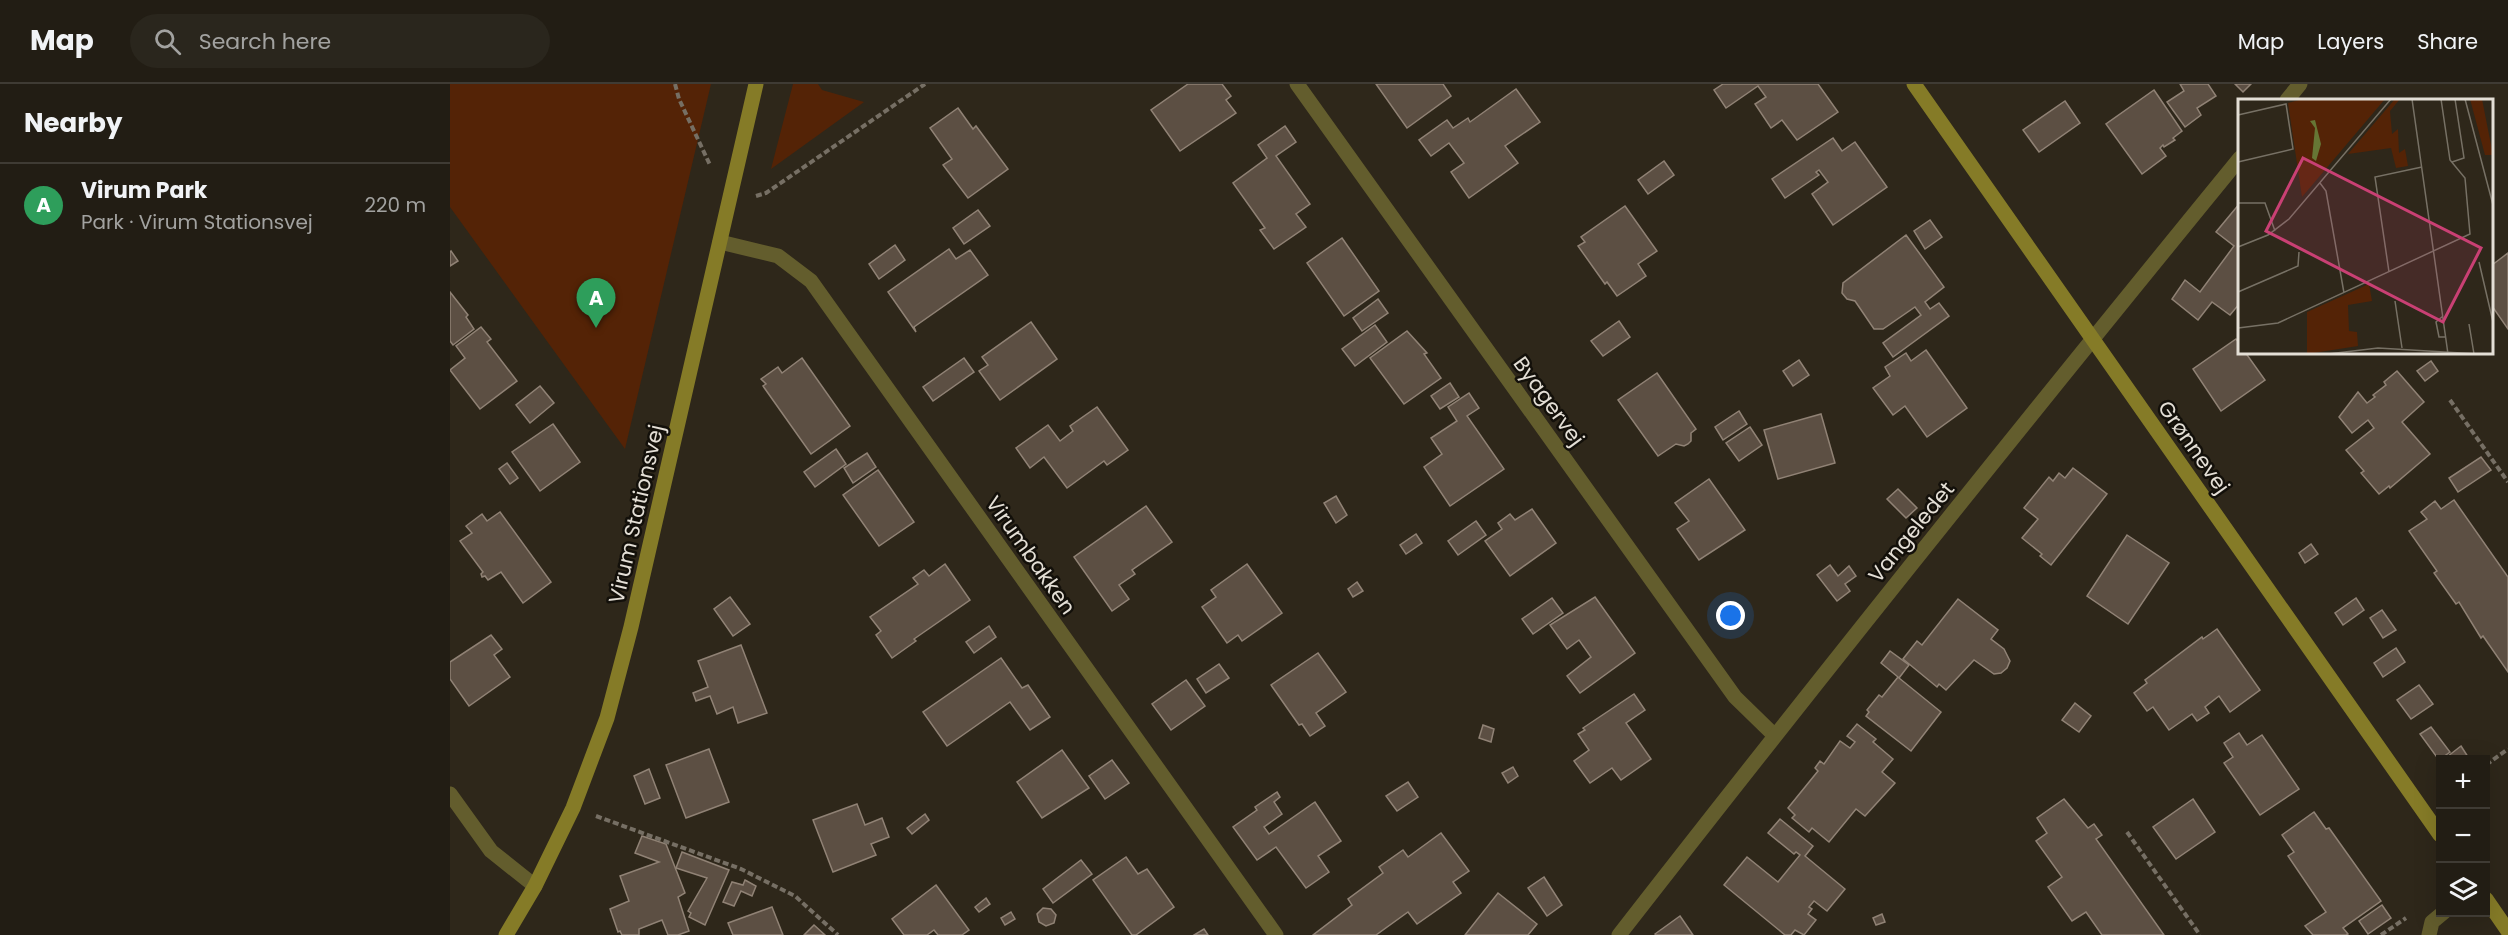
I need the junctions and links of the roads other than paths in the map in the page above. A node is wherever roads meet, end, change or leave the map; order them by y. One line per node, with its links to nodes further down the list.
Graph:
1 (756, 84): 7 (street, Virum Stationsvej)
2 (1296, 84): 9 (street, Byagervej)
3 (1914, 84): 8 (street, Grønnevej)
4 (2300, 84): 5 (street)
5 (2288, 99)
6 (2238, 160): 8 (street, Vangeledet)
7 (720, 242): 12 (street, Virum Stationsvej); 17 (street, Virumbakken)
8 (2092, 338): 9 (street, Vangeledet); 11 (street, Grønnevej)
9 (1774, 735): 18 (street, Vangeledet)
10 (450, 794): 12 (street)
11 (2436, 829)
12 (535, 886): 16 (street, Virum Stationsvej)
13 (2490, 905): 15 (street)
14 (2438, 917): 19 (street)
15 (2508, 931)
16 (506, 935)
17 (1276, 935)
18 (1619, 935)
19 (2429, 935)

